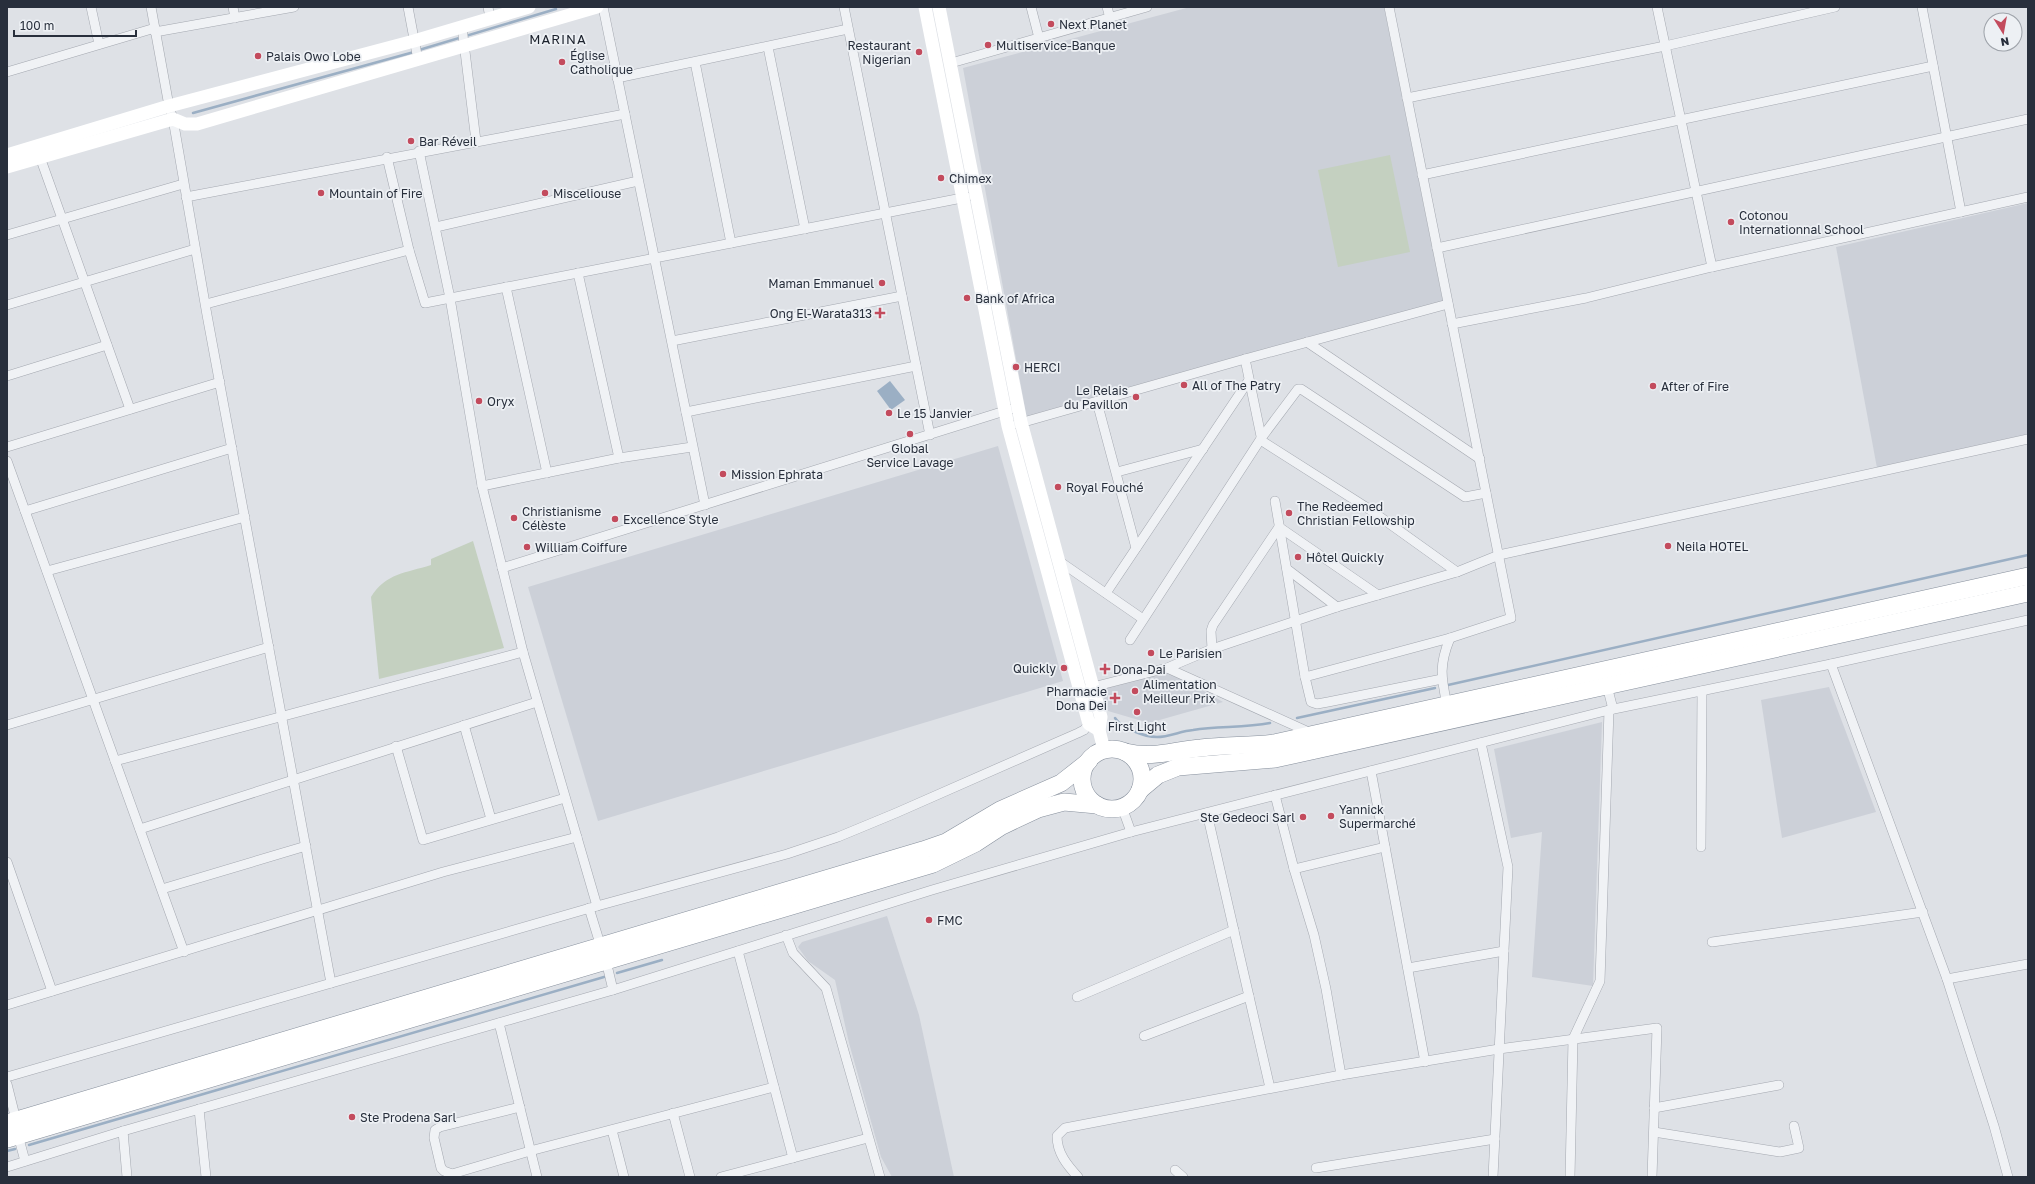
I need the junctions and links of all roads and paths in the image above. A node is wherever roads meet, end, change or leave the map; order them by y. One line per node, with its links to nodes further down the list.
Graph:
1 (91, 7): 27 (street)
2 (151, 7): 24 (street)
3 (233, 7): 20 (street)
4 (294, 7): 20 (street)
5 (408, 7): 26 (street)
6 (529, 7): 19 (street)
7 (596, 7): 28 (street)
8 (603, 7): 36 (street)
9 (844, 7): 23 (street)
10 (925, 7): 57 (street)
11 (939, 7): 33 (street)
12 (1031, 7): 25 (street)
13 (1107, 7): 21 (street)
14 (1147, 7): 21 (street)
15 (1389, 7): 37 (street)
16 (1658, 7): 29 (street)
17 (1835, 7): 29 (street)
18 (1922, 7): 34 (street)
19 (489, 13): 22 (street)
20 (235, 18): 24 (street)
21 (1110, 18): 25 (street)
22 (462, 27): 26 (street); 28 (street)
23 (848, 29): 30 (street); 59 (street)
24 (155, 30): 27 (street); 38 (street)
25 (1039, 38): 33 (street)
26 (414, 41): 31 (street); 38 (street)
27 (99, 44): 35 (street)
28 (465, 46): 31 (street); 44 (street)
29 (1665, 46): 37 (street); 42 (street)
30 (768, 47): 32 (street); 62 (street)
31 (418, 60): 40 (street)
32 (695, 62): 36 (street); 64 (street)
33 (951, 64): 54 (street)
34 (1933, 66): 42 (street); 43 (street)
35 (7, 72)
36 (617, 78): 39 (street)
37 (1407, 98): 50 (street)
38 (168, 106): 40 (street); 46 (street)
39 (625, 114): 44 (street); 51 (street)
40 (173, 119): 47 (street); 52 (street)
41 (2028, 119): 43 (street)
42 (1682, 120): 50 (street); 53 (street)
43 (1946, 137): 53 (street); 58 (street)
44 (476, 141): 45 (street)
45 (418, 151): 48 (street); 61 (street)
46 (7, 155)
47 (40, 157): 49 (street); 60 (street)
48 (386, 157): 55 (street); 67 (street)
49 (7, 167)
50 (1422, 175): 65 (street)
51 (638, 181): 61 (street); 68 (street)
52 (183, 184): 55 (street); 60 (street)
53 (1697, 192): 65 (street); 69 (street)
54 (976, 195): 57 (street); 88 (street)
55 (186, 197): 66 (street)
56 (2028, 197): 58 (street)
57 (963, 198): 59 (street); 90 (street)
58 (1961, 212): 69 (street)
59 (885, 213): 62 (street); 73 (street)
60 (62, 218): 63 (street); 71 (street)
61 (436, 227): 74 (street)
62 (805, 229): 64 (street)
63 (7, 235)
64 (731, 243): 68 (street)
65 (1437, 248): 76 (street)
66 (195, 249): 71 (street); 75 (street)
67 (409, 250): 74 (street); 75 (street)
68 (655, 258): 70 (street); 79 (street)
69 (1712, 267): 78 (street)
70 (578, 273): 72 (street); 101 (street)
71 (85, 282): 77 (street); 81 (street)
72 (506, 287): 74 (street); 105 (street)
73 (902, 296): 79 (street); 83 (street)
74 (450, 298): 106 (street)
75 (206, 304): 86 (street)
76 (1448, 304): 78 (street); 80 (street)
77 (7, 305)
78 (1452, 324): 102 (street)
79 (672, 341): 91 (street)
80 (1308, 342): 82 (street); 102 (street)
81 (107, 345): 84 (street); 89 (street)
82 (1245, 359): 85 (street); 87 (street)
83 (916, 366): 91 (street); 94 (street)
84 (7, 376)
85 (1249, 380): 95 (street); 100 (street)
86 (220, 382): 89 (street); 99 (street)
87 (1097, 402): 92 (street); 104 (street)
88 (1018, 407): 90 (street); 92 (street)
89 (130, 409): 98 (street)
90 (1006, 411): 93 (street); 94 (street)
91 (686, 412): 97 (street)
92 (1021, 422): 93 (street); 115 (street)
93 (1008, 426): 139 (street)
94 (930, 435): 109 (street)
95 (1262, 437): 107 (street); 119 (street); 125 (street)
96 (2028, 439): 114 (street)
97 (692, 446): 101 (street); 109 (street)
98 (7, 447)
99 (232, 448): 110 (street); 111 (street)
100 (1203, 449): 104 (street); 113 (street)
101 (619, 458): 105 (street)
102 (1480, 459): 107 (street)
103 (7, 461): 110 (street)
104 (1117, 472): 113 (street)
105 (547, 473): 106 (street)
106 (482, 486): 116 (street)
107 (1486, 493): 114 (street)
108 (1275, 501): 112 (street)
109 (705, 505): 116 (street)
110 (25, 512): 118 (street)
111 (245, 517): 118 (street); 130 (street)
112 (1279, 526): 117 (street); 123 (street); 131 (street)
113 (1136, 548): 121 (street)
114 (1499, 555): 119 (street); 128 (street)
115 (1059, 561): 121 (street); 138 (street)
116 (502, 568): 132 (street)
117 (1287, 569): 124 (street); 127 (street)
118 (47, 571): 141 (street)
119 (1457, 572): 123 (street)
120 (2028, 576): 143 (highway)
121 (1106, 593): 125 (street)
122 (2028, 593): 137 (highway)
123 (1378, 595): 124 (street)
124 (1337, 607): 127 (street)
125 (1143, 620): 129 (street)
126 (2028, 620): 133 (street)
127 (1296, 621): 131 (street); 135 (street)
128 (1450, 638): 135 (street); 136 (street)
129 (1130, 640)
130 (269, 647): 141 (street); 145 (street)
131 (1212, 649): 134 (street)
132 (522, 652): 142 (street); 145 (street)
133 (1831, 664): 140 (street); 176 (street)
134 (1167, 668): 138 (street); 149 (street)
135 (1305, 677): 136 (street)
136 (1442, 679): 143 (street)
137 (1607, 686): 144 (street); 158 (highway)
138 (1093, 687): 139 (street); 148 (street)
139 (1081, 690): 148 (street)
140 (1702, 692): 144 (street); 170 (street)
141 (93, 699): 146 (street); 154 (street)
142 (537, 702): 147 (street); 160 (street)
143 (1447, 705): 149 (highway)
144 (1611, 710): 150 (street); 195 (street)
145 (282, 715): 154 (street); 157 (street)
146 (7, 724)
147 (464, 725): 151 (street); 164 (street)
148 (1094, 727): 152 (street); 174 (street)
149 (1312, 734): 153 (highway)
150 (1481, 743): 156 (street); 181 (street)
151 (396, 746): 157 (street); 164 (street)
152 (1104, 750): 153 (highway); 155 (highway)
153 (1125, 752): 158 (highway)
154 (115, 761): 165 (street)
155 (1089, 761): 161 (highway); 183 (highway)
156 (1371, 771): 159 (street); 169 (street)
157 (294, 780): 165 (street); 168 (street)
158 (1140, 790): 162 (highway)
159 (1276, 795): 163 (street); 172 (street)
160 (566, 798): 164 (street); 167 (street)
161 (1097, 805): 162 (highway); 183 (highway)
162 (1122, 807): 166 (street)
163 (1207, 813): 166 (street); 177 (street)
164 (491, 820)
165 (140, 829): 173 (street)
166 (1131, 832): 178 (street)
167 (577, 837): 174 (street); 175 (street)
168 (306, 846): 173 (street); 175 (street)
169 (1385, 847): 172 (street); 185 (street)
170 (1701, 847)
171 (7, 862): 189 (street)
172 (1294, 868): 198 (street)
173 (162, 889): 182 (street)
174 (593, 907): 183 (street); 187 (street)
175 (318, 912): 182 (street); 187 (street)
176 (1923, 912): 179 (street); 186 (street)
177 (1234, 930): 190 (street); 191 (street)
178 (786, 936): 180 (street); 213 (street)
179 (1712, 942)
180 (738, 951): 188 (street); 202 (street)
181 (1504, 951): 185 (street); 196 (street)
182 (184, 952): 189 (street)
183 (603, 954): 188 (street); 209 (highway)
184 (2028, 964): 186 (street)
185 (1408, 968): 197 (street)
186 (1947, 979): 233 (street)
187 (331, 983): 199 (street)
188 (613, 990): 193 (street)
189 (52, 991): 192 (street)
190 (1249, 996): 194 (street); 203 (street)
191 (1077, 997)
192 (7, 1005)
193 (499, 1023): 204 (street); 206 (street)
194 (1144, 1036)
195 (1573, 1039): 196 (street); 205 (street); 231 (street)
196 (1499, 1049): 197 (street); 214 (street)
197 (1425, 1062): 198 (street)
198 (1342, 1075): 203 (street)
199 (7, 1077)
200 (7, 1084): 209 (street)
201 (1779, 1085): 205 (street)
202 (774, 1087): 207 (street); 216 (street)
203 (1270, 1088): 228 (street)
204 (520, 1107): 215 (street); 215 (street)
205 (1654, 1108): 212 (street)
206 (200, 1109): 211 (street); 222 (street)
207 (673, 1113): 210 (street); 225 (street)
208 (1794, 1126): 212 (street)
209 (12, 1129): 217 (street)
210 (612, 1130): 215 (street); 224 (street)
211 (123, 1131): 217 (street); 221 (street)
212 (1654, 1132): 232 (street)
213 (868, 1138): 216 (street); 227 (street)
214 (1495, 1139): 219 (street); 230 (street)
215 (530, 1151): 223 (street)
216 (793, 1158): 226 (street)
217 (25, 1161): 218 (street)
218 (7, 1167)
219 (1316, 1168)
220 (1175, 1170): 229 (street)
221 (127, 1177)
222 (206, 1177)
223 (537, 1177)
224 (624, 1177)
225 (690, 1177)
226 (721, 1177)
227 (880, 1177)
228 (1078, 1177)
229 (1183, 1177)
230 (1493, 1177)
231 (1570, 1177)
232 (1652, 1177)
233 (2008, 1177)

